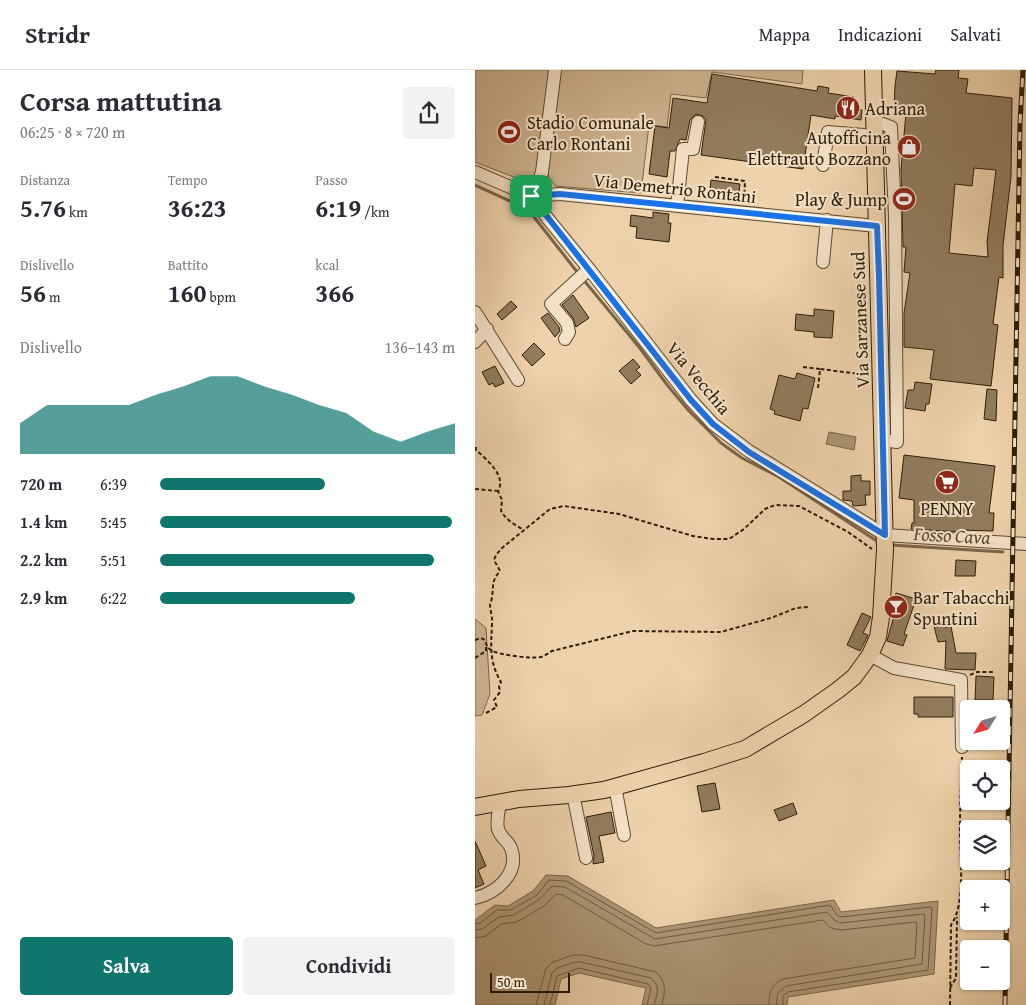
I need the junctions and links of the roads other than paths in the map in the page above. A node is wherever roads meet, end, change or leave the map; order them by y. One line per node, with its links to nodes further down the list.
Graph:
1 (555, 70): 7 (street)
2 (873, 70): 4 (main road, Via Sarzanese Sud)
3 (698, 122): 8 (street)
4 (875, 128): 5 (street); 11 (main road, Via Sarzanese Sud); 19 (street)
5 (823, 166)
6 (475, 172): 7 (street, Via Demetrio Rontani)
7 (531, 196): 8 (street, Via Demetrio Rontani); 13 (street, Via Vecchia)
8 (675, 206): 9 (street); 10 (street, Via Demetrio Rontani)
9 (671, 219)
10 (827, 220): 11 (street, Via Demetrio Rontani); 12 (street)
11 (877, 226): 19 (main road, Via Sarzanese Sud)
12 (823, 262)
13 (584, 274): 16 (street); 20 (street, Via Vecchia)
14 (475, 312): 15 (street)
15 (487, 329): 17 (street); 18 (street)
16 (565, 339)
17 (475, 342)
18 (518, 380)
19 (883, 440): 20 (main road, Via Sarzanese Sud)
20 (885, 544): 21 (street); 22 (main road, Via Sarzanese Sud)
21 (1026, 544)
22 (870, 655): 23 (street); 24 (main road, Via Sarzanese Sud)
23 (961, 700)
24 (615, 786): 25 (main road, Via Sarzanese Sud); 28 (street)
25 (573, 794): 26 (main road, Via Sarzanese Sud); 29 (street)
26 (500, 802): 27 (main road, Via Sarzanese Sud); 30 (street)
27 (475, 807)
28 (624, 834)
29 (586, 858)
30 (475, 898)

